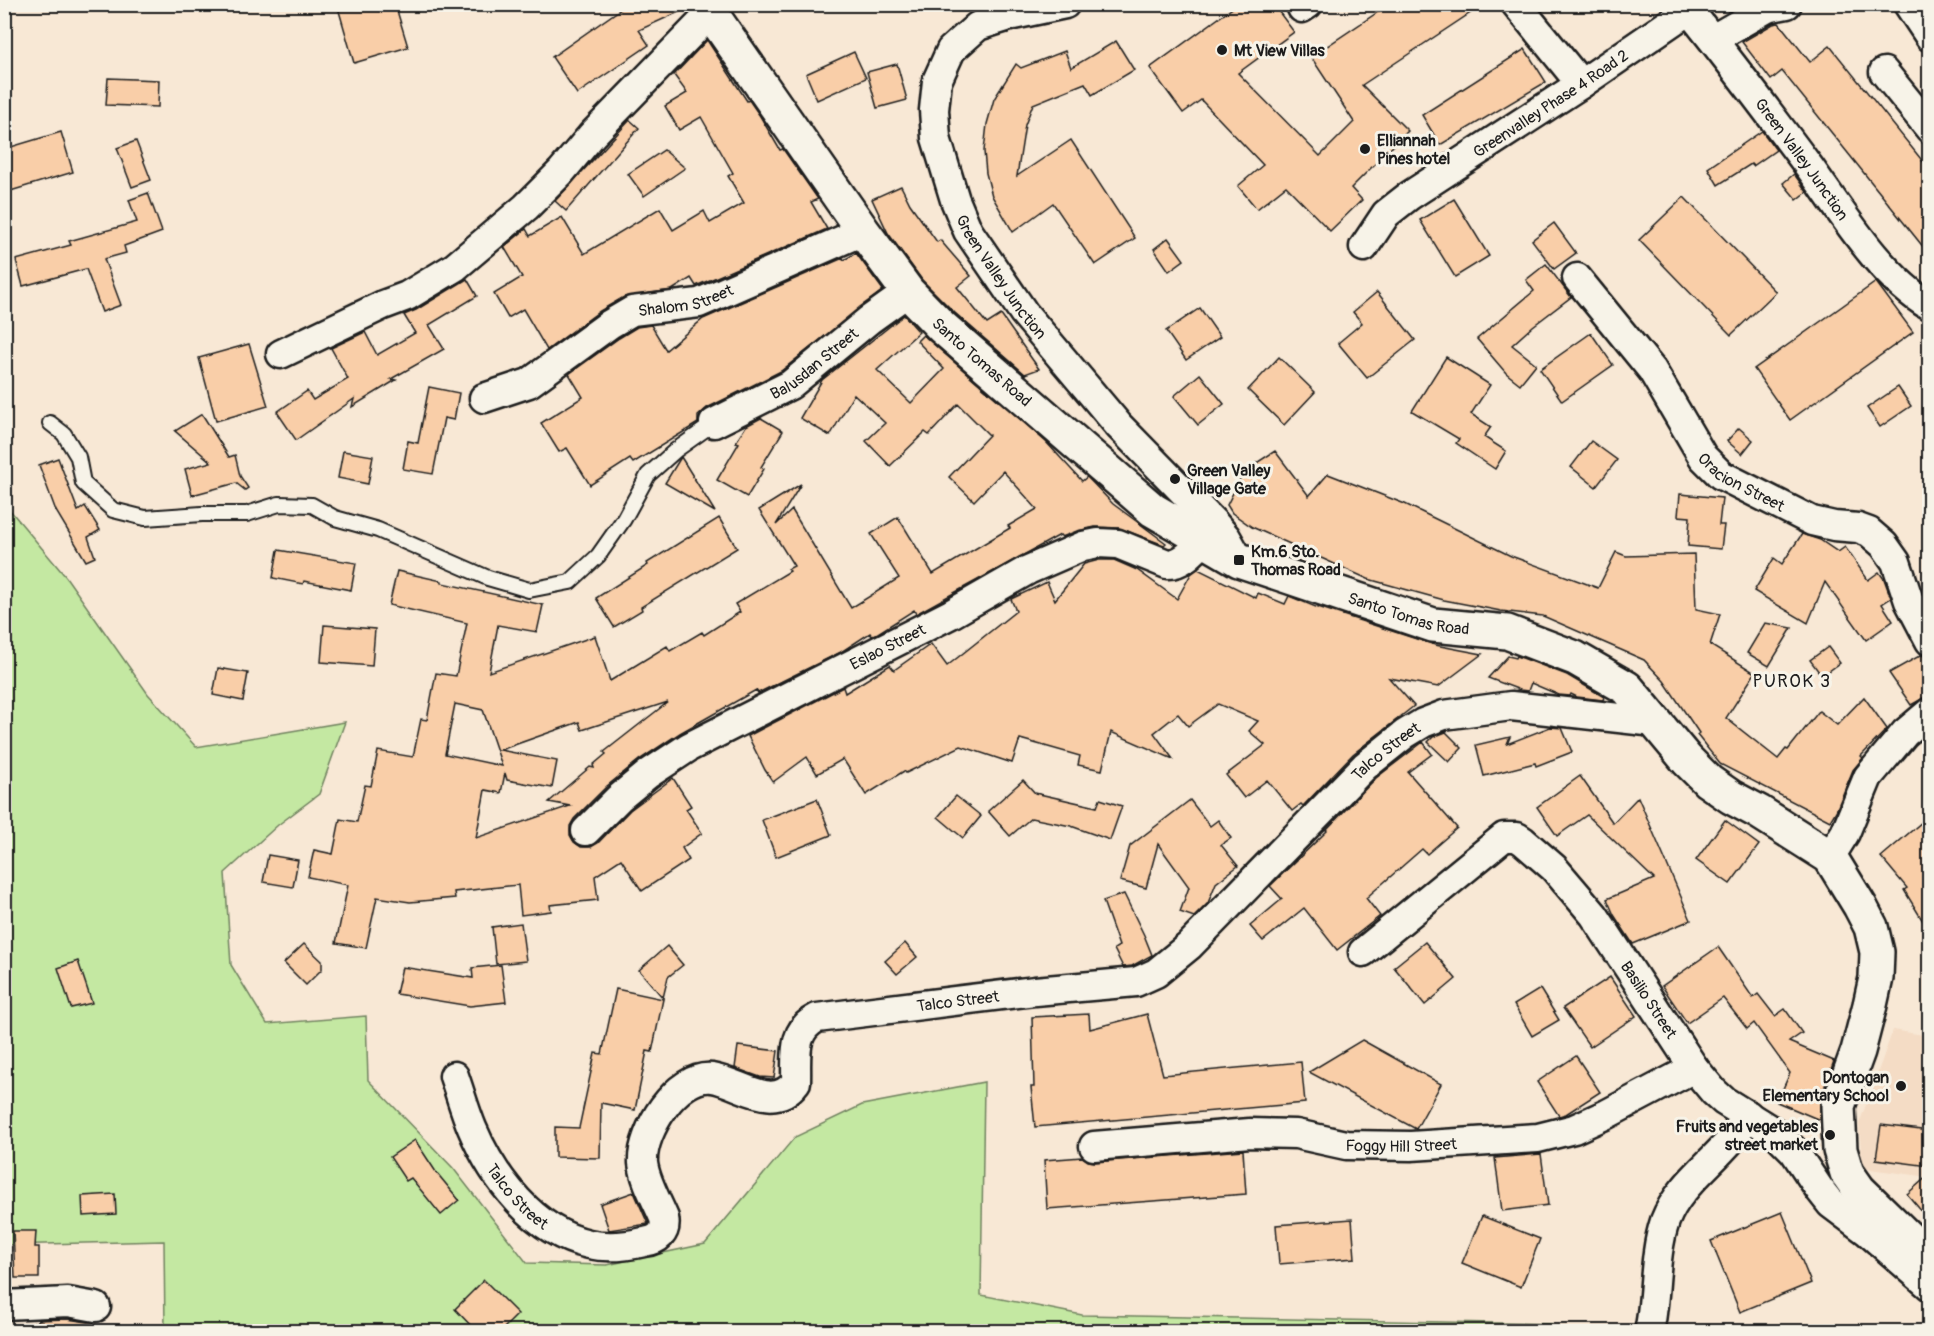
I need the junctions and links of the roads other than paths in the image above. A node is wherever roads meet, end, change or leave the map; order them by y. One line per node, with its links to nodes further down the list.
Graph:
1 (1065, 4): 22 (street, Green Valley Junction)
2 (1516, 4): 10 (street)
3 (1787, 4): 8 (street)
4 (1908, 4): 7 (street)
5 (1686, 7): 8 (street, Green Valley Junction); 10 (street, Greenvalley Phase 4 Road 2)
6 (710, 9): 12 (street, Santo Tomas Road); 17 (street)
7 (1929, 37)
8 (1713, 39): 16 (street, Green Valley Junction)
9 (1884, 72): 11 (street)
10 (1581, 84): 13 (street, Greenvalley Phase 4 Road 2)
11 (1929, 129)
12 (863, 231): 15 (street, Santo Tomas Road); 18 (street, Shalom Street)
13 (1364, 247)
14 (1577, 278): 23 (street, Oracion Street)
15 (908, 291): 20 (street, Balusdan Street); 21 (street, Santo Tomas Road)
16 (1929, 306)
17 (281, 354)
18 (484, 398)
19 (50, 423): 20 (lane)
20 (714, 423)
21 (1204, 540): 22 (street, Santo Tomas Road); 26 (street, Eslao Street)
22 (1239, 560): 25 (street, Santo Tomas Road)
23 (1929, 641)
24 (1929, 711): 27 (street)
25 (1655, 722): 27 (street, Santo Tomas Road); 30 (street, Talco Street)
26 (586, 831)
27 (1830, 856): 33 (street, Santo Tomas Road)
28 (1363, 952): 29 (street, Basilio Street)
29 (1694, 1068): 31 (street, Basilio Street); 32 (street, Foggy Hill Street)
30 (454, 1076)
31 (1748, 1115): 34 (street, Basilio Street); 37 (street)
32 (1094, 1146)
33 (1929, 1259)
34 (1929, 1286)
35 (4, 1305): 36 (street)
36 (96, 1307)
37 (1649, 1332)

